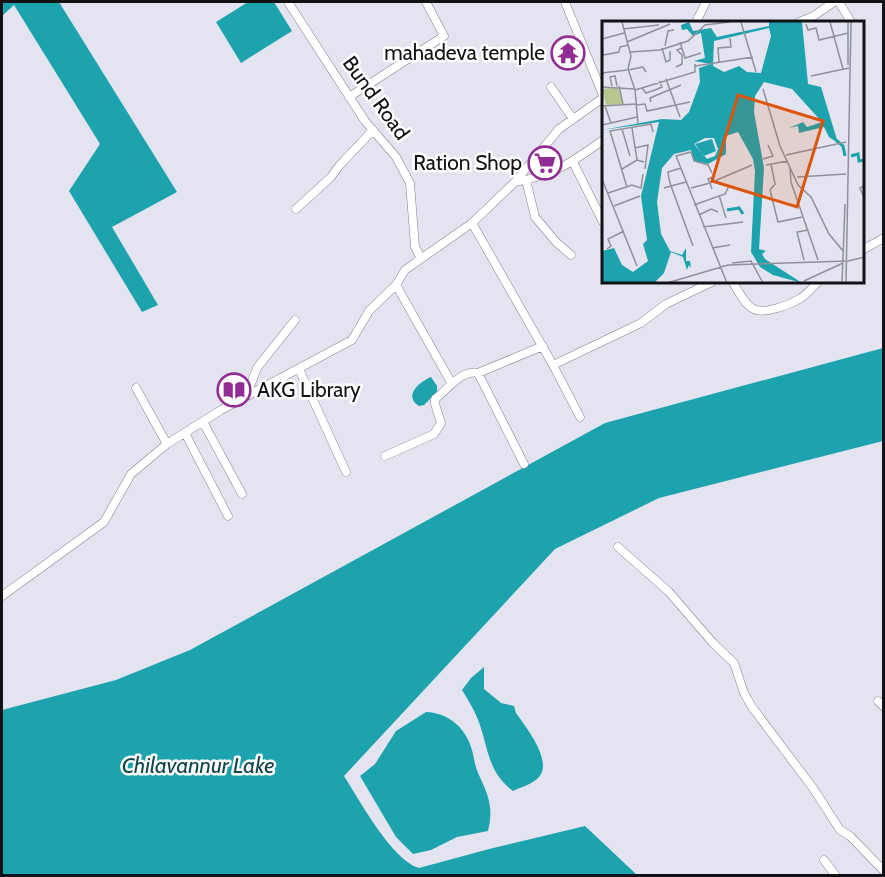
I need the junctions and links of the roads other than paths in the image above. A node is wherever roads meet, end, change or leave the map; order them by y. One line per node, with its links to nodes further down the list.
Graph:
1 (288, 2): 12 (street, Bund Road)
2 (426, 2): 12 (street)
3 (565, 2): 11 (street)
4 (706, 2): 7 (street)
5 (834, 2): 8 (street)
6 (839, 2): 9 (street)
7 (696, 21)
8 (802, 21)
9 (850, 21)
10 (551, 87): 14 (street)
11 (602, 94)
12 (349, 96): 15 (street, Bund Road)
13 (602, 97): 14 (street)
14 (573, 119): 19 (street)
15 (373, 130): 20 (street); 26 (street, Bund Road)
16 (602, 141): 17 (street)
17 (573, 162): 18 (street); 21 (street)
18 (526, 180): 19 (street); 25 (street)
19 (515, 182): 22 (street)
20 (296, 209)
21 (602, 220)
22 (472, 223): 26 (street); 32 (street)
23 (884, 238): 24 (street)
24 (864, 249)
25 (571, 255)
26 (422, 258): 30 (street)
27 (708, 284): 33 (street)
28 (734, 284): 29 (street)
29 (816, 284)
30 (396, 285): 34 (street); 36 (street)
31 (295, 320): 38 (street)
32 (543, 346): 33 (street); 35 (street)
33 (554, 365): 39 (street)
34 (299, 369): 38 (street); 45 (street)
35 (478, 373): 36 (street); 44 (street)
36 (452, 384): 43 (street)
37 (136, 388): 42 (street)
38 (246, 397): 40 (street)
39 (580, 417)
40 (203, 422): 41 (street); 46 (street)
41 (185, 433): 42 (street); 47 (street)
42 (167, 444): 49 (street)
43 (385, 456)
44 (524, 464)
45 (346, 472)
46 (242, 494)
47 (228, 516)
48 (618, 547): 51 (street)
49 (2, 596)
50 (824, 860): 52 (street)
51 (884, 871)
52 (836, 876)

